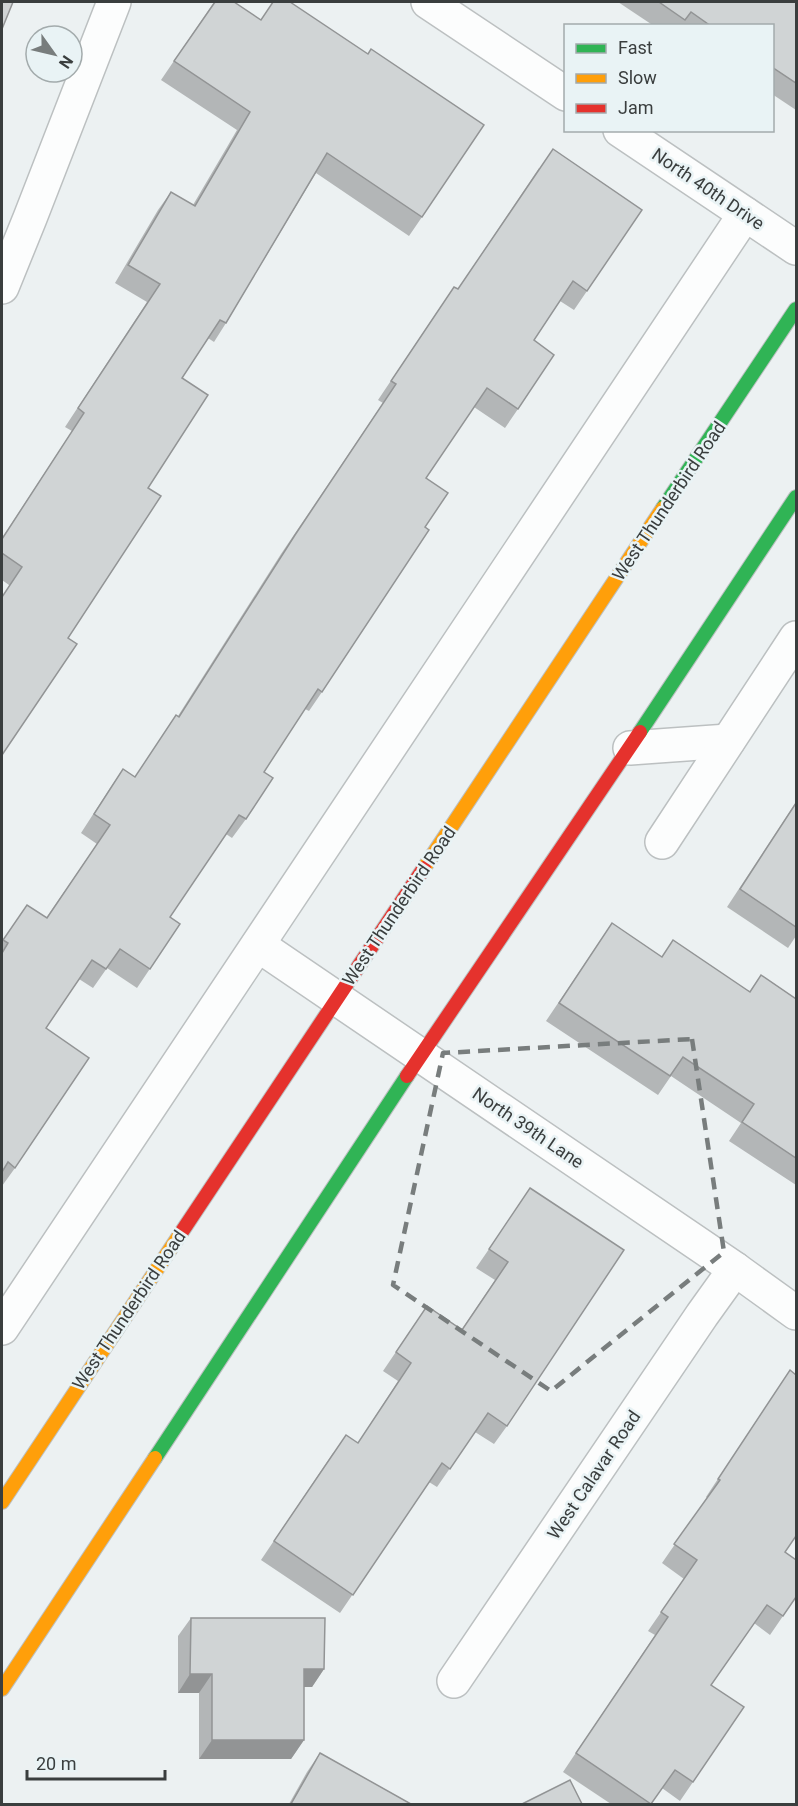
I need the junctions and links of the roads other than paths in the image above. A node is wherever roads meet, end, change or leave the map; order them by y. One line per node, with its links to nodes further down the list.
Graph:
1 (114, 2): 7 (street)
2 (428, 2): 3 (street)
3 (564, 93)
4 (623, 132): 5 (street, North 40th Drive)
5 (745, 214): 6 (street, North 40th Drive); 14 (street)
6 (796, 248)
7 (2, 287)
8 (796, 309): 15 (main road, West Thunderbird Road)
9 (796, 496): 12 (main road)
10 (796, 638): 11 (street)
11 (728, 741): 12 (street); 13 (street)
12 (630, 748): 16 (main road)
13 (662, 842)
14 (258, 945): 15 (street, North 39th Lane); 19 (street)
15 (337, 998): 16 (street, North 39th Lane); 20 (main road, West Thunderbird Road)
16 (421, 1055): 17 (street, North 39th Lane); 22 (main road)
17 (735, 1269): 18 (street, North 39th Lane); 21 (street, West Calavar Road)
18 (796, 1313)
19 (2, 1328)
20 (2, 1502)
21 (454, 1681)
22 (2, 1689)

